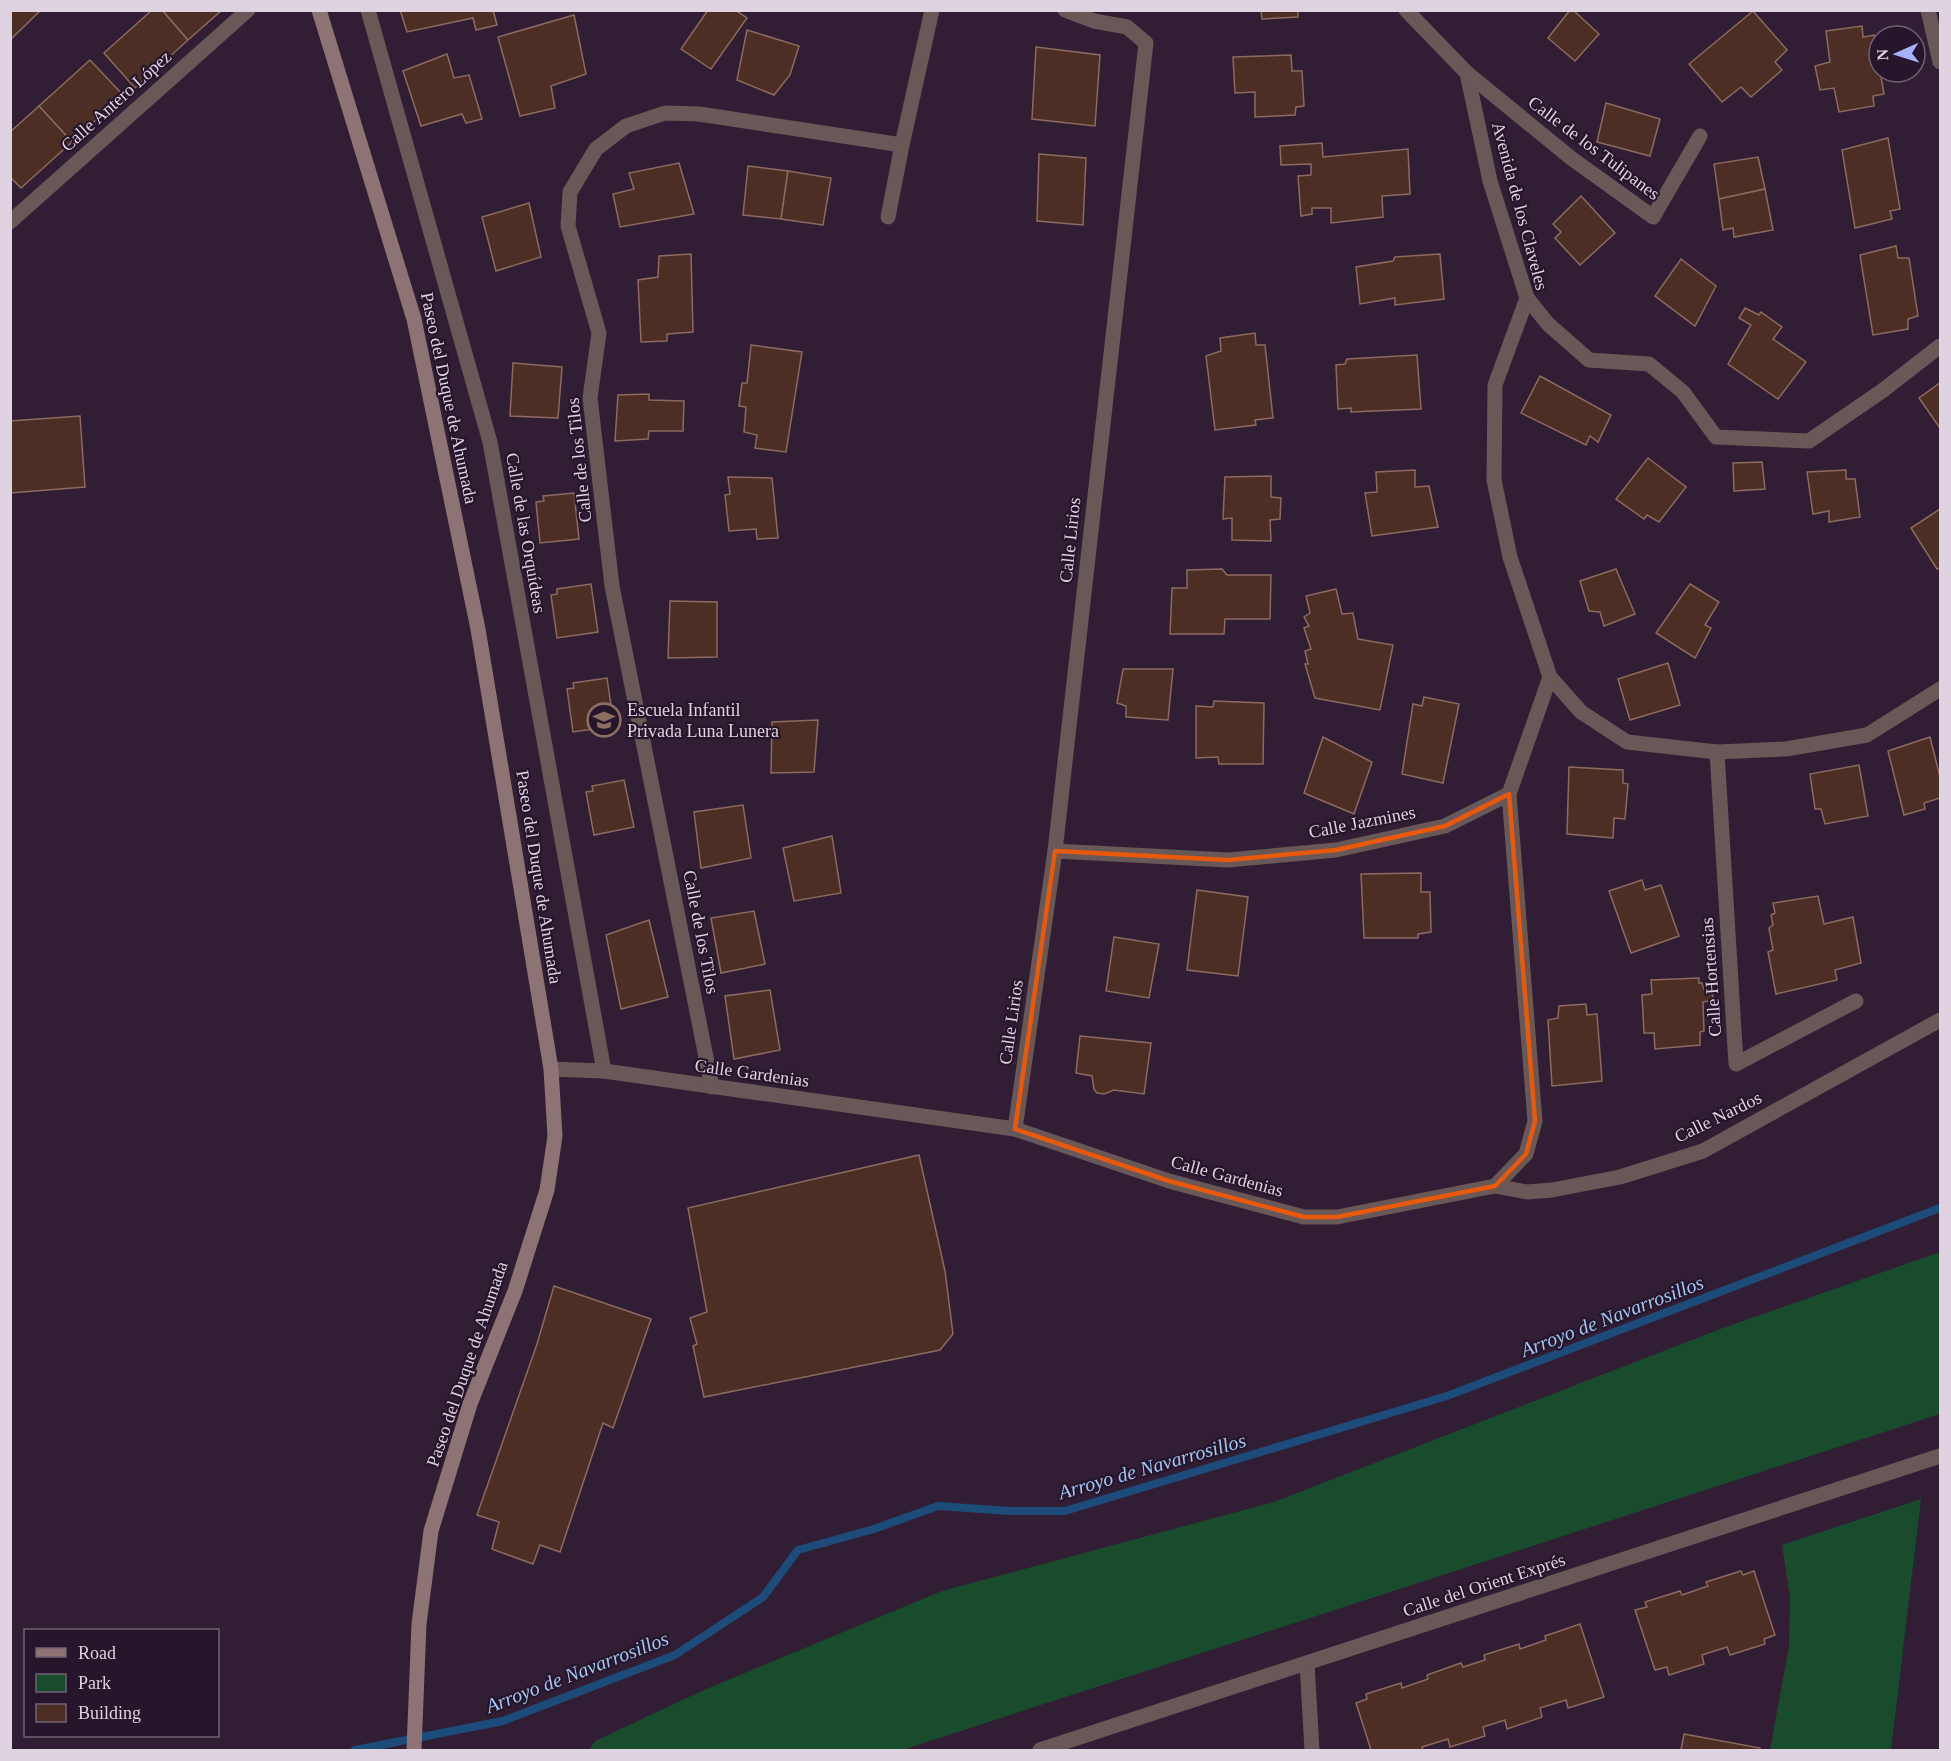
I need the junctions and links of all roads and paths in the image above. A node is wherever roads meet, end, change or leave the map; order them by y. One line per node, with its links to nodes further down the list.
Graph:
1 (248, 10): 13 (street, Calle Antero López)
2 (319, 10): 23 (main road, Paseo del Duque de Ahumada)
3 (368, 10): 24 (street, Calle de las Orquídeas)
4 (932, 10): 11 (street)
5 (1065, 10): 20 (street, Calle Lirios)
6 (1406, 10): 9 (street)
7 (1928, 10): 8 (street)
8 (1941, 62)
9 (1467, 73): 10 (street, Calle de los Tulipanes); 14 (street, Avenida de los Claveles)
10 (1700, 136)
11 (902, 145): 12 (street); 25 (street, Calle de los Tilos)
12 (888, 217)
13 (10, 222)
14 (1527, 298): 15 (street); 16 (street, Avenida de los Claveles)
15 (1941, 346)
16 (1550, 677): 18 (street, Avenida de los Claveles); 19 (street)
17 (1941, 689): 18 (street, Avenida de los Claveles)
18 (1717, 752): 21 (street, Calle Hortensias)
19 (1509, 794): 20 (street, Calle Jazmines); 27 (street)
20 (1055, 851): 26 (street, Calle Lirios)
21 (1856, 1001)
22 (1941, 1020): 27 (street, Calle Nardos)
23 (551, 1069): 24 (street, Calle Gardenias); 30 (main road, Paseo del Duque de Ahumada)
24 (604, 1071): 25 (street, Calle Gardenias)
25 (712, 1087): 26 (street, Calle Gardenias)
26 (1015, 1129): 27 (street, Calle Gardenias)
27 (1495, 1186)
28 (1941, 1456): 29 (street, Calle del Orient Exprés)
29 (1307, 1663): 31 (street, Calle del Orient Exprés); 32 (street)
30 (414, 1750)
31 (1040, 1750)
32 (1312, 1750)

